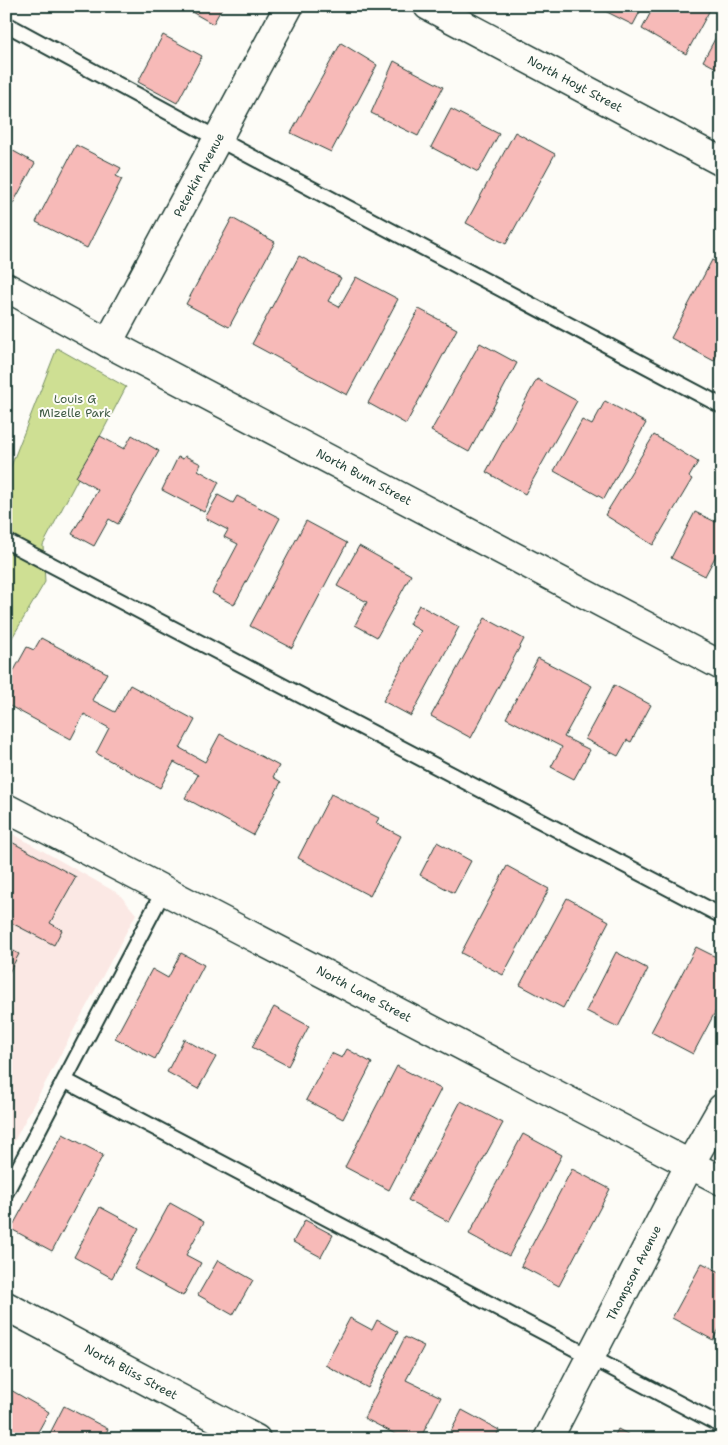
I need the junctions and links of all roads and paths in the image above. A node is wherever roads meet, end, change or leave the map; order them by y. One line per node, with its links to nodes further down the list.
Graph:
1 (289, 6): 4 (street, Peterkin Avenue)
2 (428, 6): 5 (street, North Hoyt Street)
3 (6, 24): 4 (lane)
4 (218, 139): 7 (street, Peterkin Avenue); 8 (lane)
5 (722, 162)
6 (6, 287): 7 (street, North Bunn Street)
7 (108, 343): 10 (street, North Bunn Street)
8 (722, 406)
9 (6, 541): 13 (lane)
10 (722, 666)
11 (6, 808): 12 (street, North Lane Street)
12 (164, 890): 14 (lane); 16 (street, North Lane Street)
13 (722, 916)
14 (66, 1080): 18 (lane); 20 (lane)
15 (722, 1108): 16 (street, Thompson Avenue)
16 (690, 1164): 17 (street, North Lane Street); 20 (street, Thompson Avenue)
17 (722, 1181)
18 (6, 1192)
19 (7, 1308): 22 (street, North Bliss Street)
20 (591, 1356): 21 (lane); 23 (street, Thompson Avenue)
21 (722, 1426)
22 (256, 1439)
23 (548, 1439)

